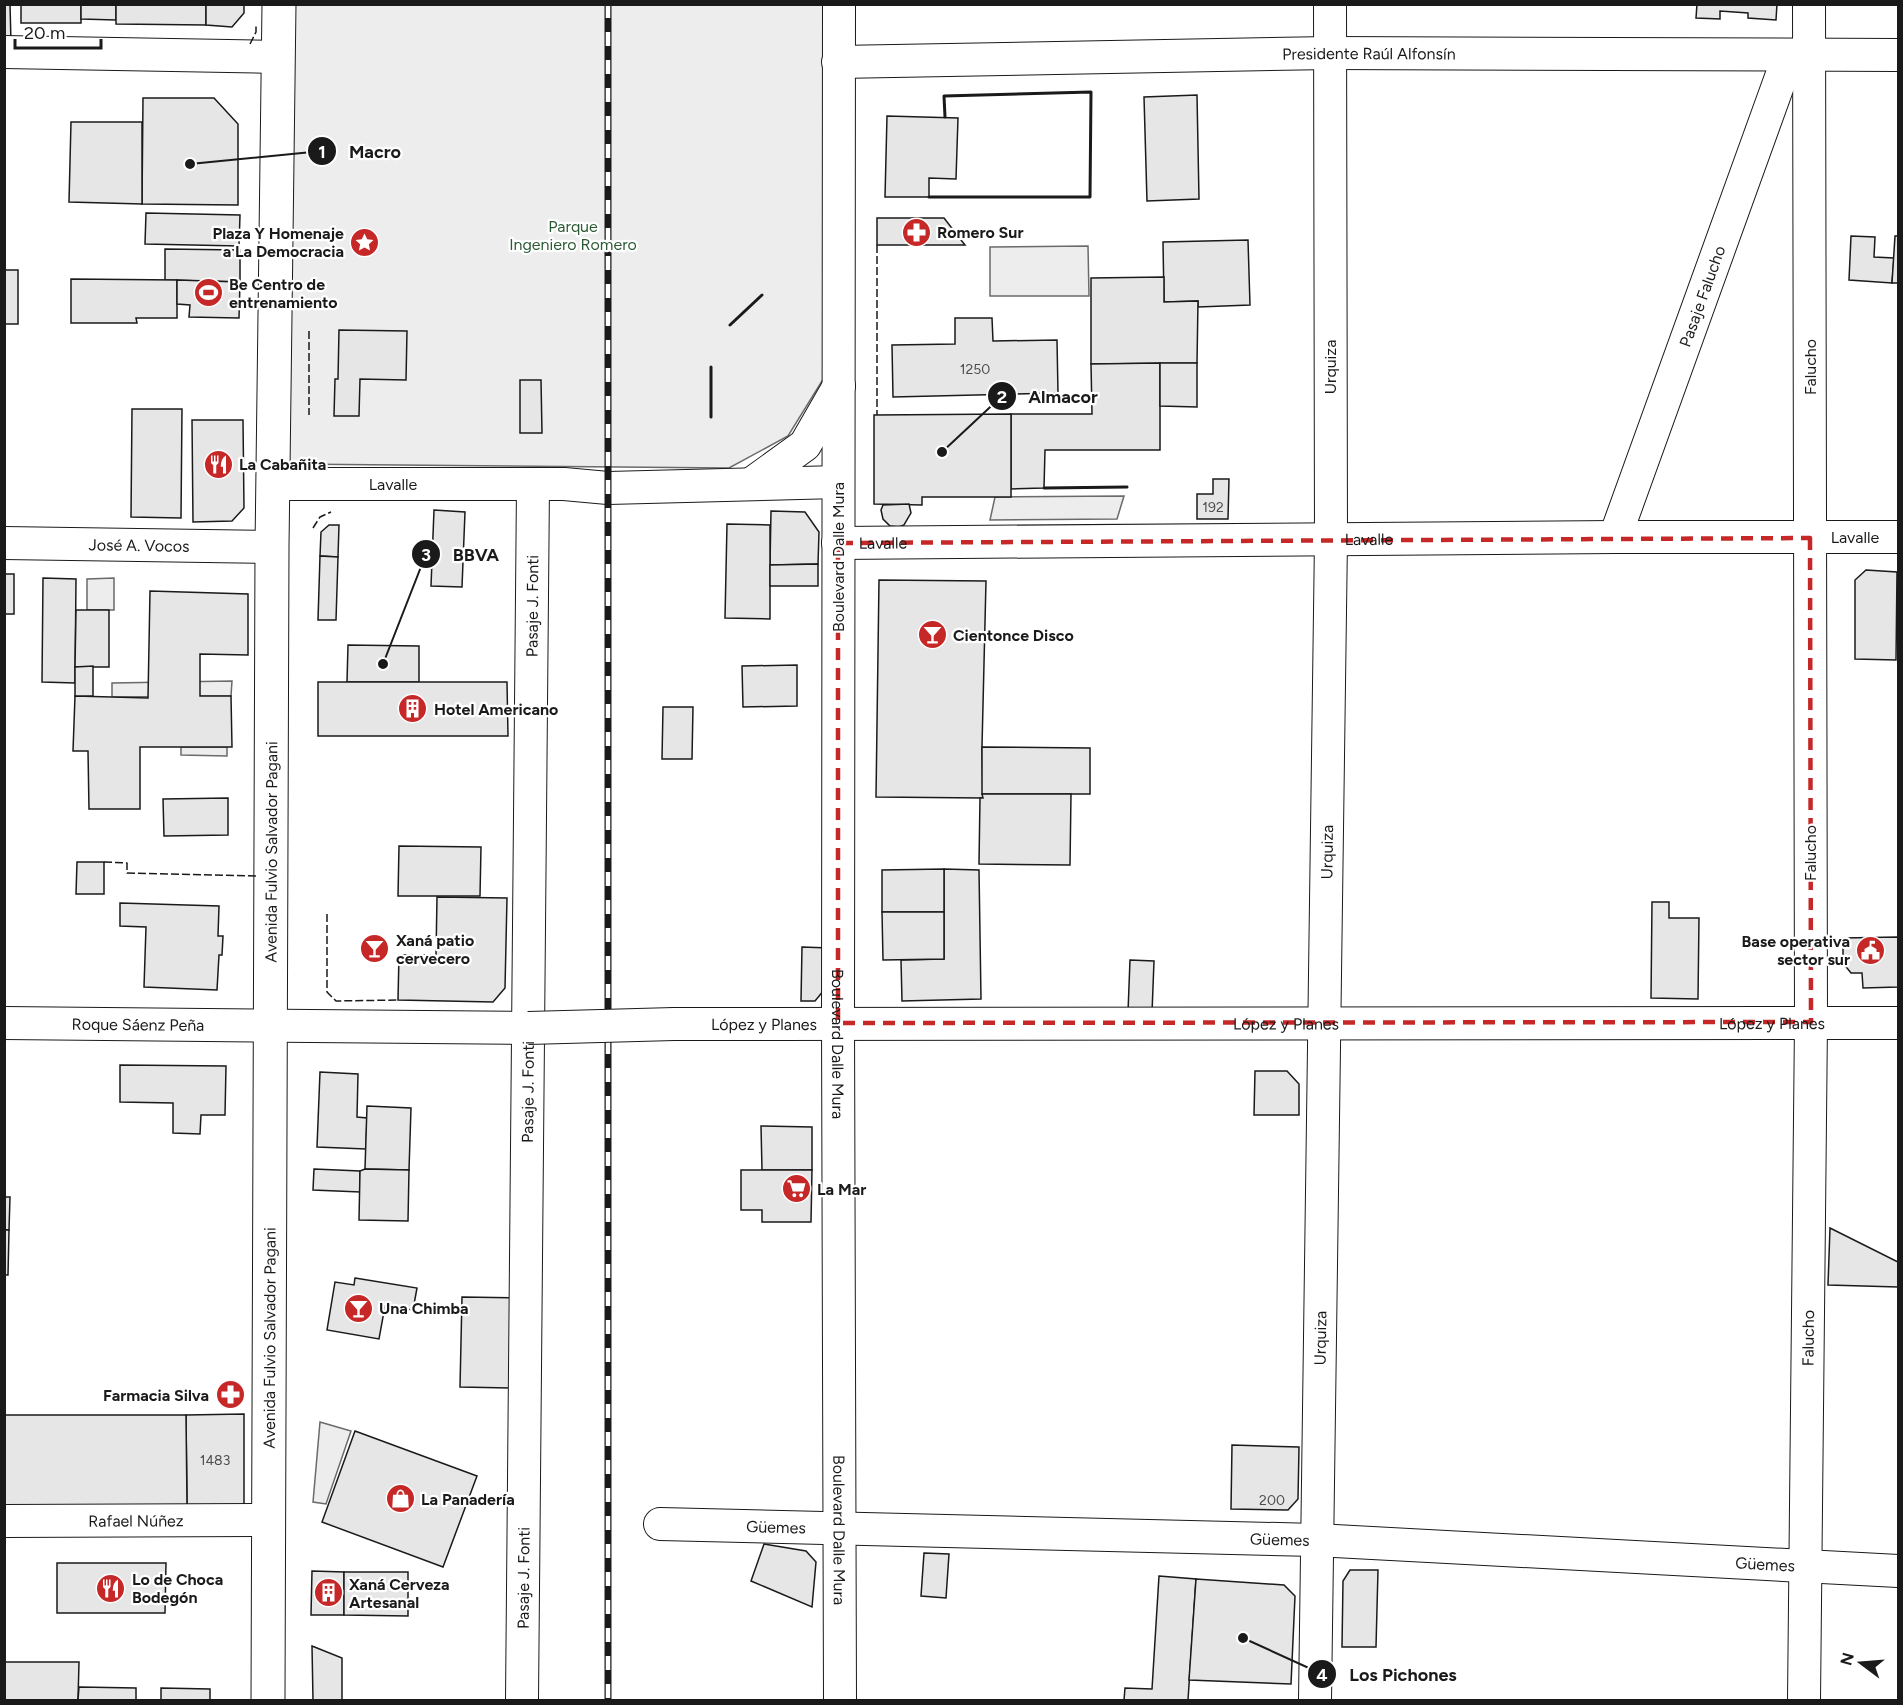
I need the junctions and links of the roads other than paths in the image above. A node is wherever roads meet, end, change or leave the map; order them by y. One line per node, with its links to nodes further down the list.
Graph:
1 (279, 4): 9 (highway, Avenida Fulvio Salvador Pagani)
2 (839, 4): 10 (street, Boulevard Dalle Mura)
3 (1330, 4): 6 (street, Urquiza)
4 (1809, 4): 7 (street, Falucho)
5 (4, 52): 9 (street)
6 (1330, 53): 7 (street, Presidente Raúl Alfonsín); 10 (street, Presidente Raúl Alfonsín); 19 (street, Urquiza)
7 (1799, 55): 8 (street, Presidente Raúl Alfonsín); 16 (street, Pasaje Falucho); 18 (street, Falucho)
8 (1899, 55)
9 (278, 57): 13 (highway, Avenida Fulvio Salvador Pagani)
10 (838, 62): 11 (street, Boulevard Dalle Mura)
11 (839, 386): 12 (street, Boulevard Dalle Mura); 14 (street)
12 (838, 482): 14 (street, Lavalle); 21 (street, Boulevard Dalle Mura)
13 (273, 484): 15 (street, Lavalle); 22 (highway, Avenida Fulvio Salvador Pagani)
14 (751, 484): 15 (street, Lavalle)
15 (533, 485): 29 (street, Pasaje J. Fonti)
16 (1615, 537): 18 (street, Lavalle); 19 (street, Lavalle)
17 (1899, 537): 18 (street, Lavalle)
18 (1810, 538): 24 (street, Falucho)
19 (1331, 539): 21 (street, Lavalle); 23 (street, Urquiza)
20 (4, 543): 22 (street, José A. Vocos)
21 (838, 543): 26 (street, Boulevard Dalle Mura)
22 (272, 547): 28 (highway, Avenida Fulvio Salvador Pagani)
23 (1325, 1022): 24 (street, López y Planes); 26 (street, López y Planes); 34 (street, Urquiza)
24 (1811, 1022): 27 (street, López y Planes); 35 (street, Falucho)
25 (4, 1023): 28 (street, Roque Sáenz Peña)
26 (838, 1023): 29 (street, López y Planes, bridge); 33 (street, Boulevard Dalle Mura)
27 (1899, 1023)
28 (270, 1026): 29 (street); 30 (highway, Avenida Fulvio Salvador Pagani)
29 (528, 1028): 38 (street, Pasaje J. Fonti)
30 (269, 1520): 31 (street, Rafael Núñez); 37 (highway, Avenida Fulvio Salvador Pagani)
31 (4, 1521)
32 (660, 1524): 33 (street, Güemes)
33 (840, 1528): 34 (street, Güemes); 39 (street, Boulevard Dalle Mura)
34 (1316, 1540): 35 (street, Güemes); 40 (street, Urquiza)
35 (1806, 1566): 36 (street, Güemes); 41 (street, Falucho)
36 (1899, 1571)
37 (268, 1701)
38 (522, 1701)
39 (840, 1701)
40 (1315, 1701)
41 (1804, 1701)

